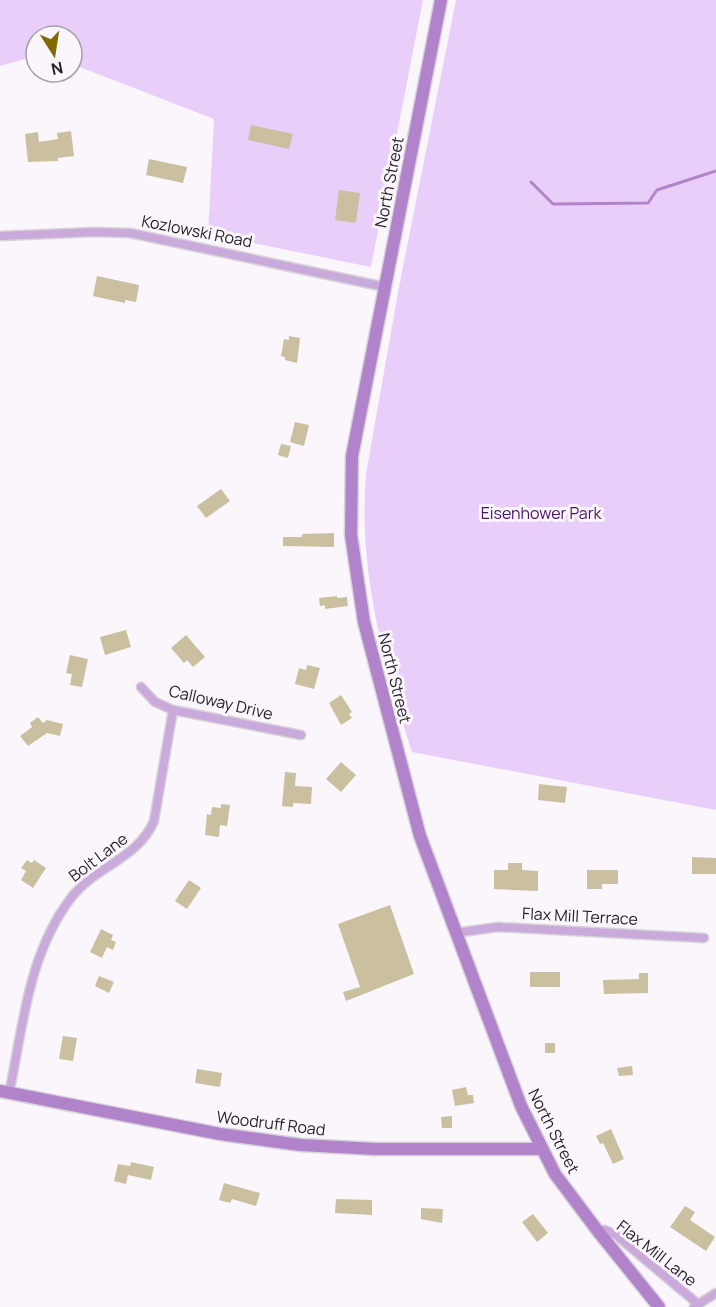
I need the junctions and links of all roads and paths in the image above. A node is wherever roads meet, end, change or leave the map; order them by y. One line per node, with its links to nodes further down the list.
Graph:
1 (441, 0): 3 (main road, North Street)
2 (0, 236): 3 (street, Kozlowski Road)
3 (385, 287): 7 (main road, North Street)
4 (141, 687): 5 (street, Calloway Drive)
5 (173, 710): 6 (street, Calloway Drive); 9 (street, Bolt Lane)
6 (300, 735)
7 (455, 933): 8 (street, Flax Mill Terrace); 10 (main road, North Street)
8 (704, 938)
9 (4, 1092): 10 (main road, Woodruff Road)
10 (541, 1149): 11 (main road, North Street)
11 (597, 1230): 13 (street, Flax Mill Lane); 14 (main road, North Street)
12 (716, 1293): 13 (street, Flax Mill Lane)
13 (696, 1305)
14 (659, 1307)

